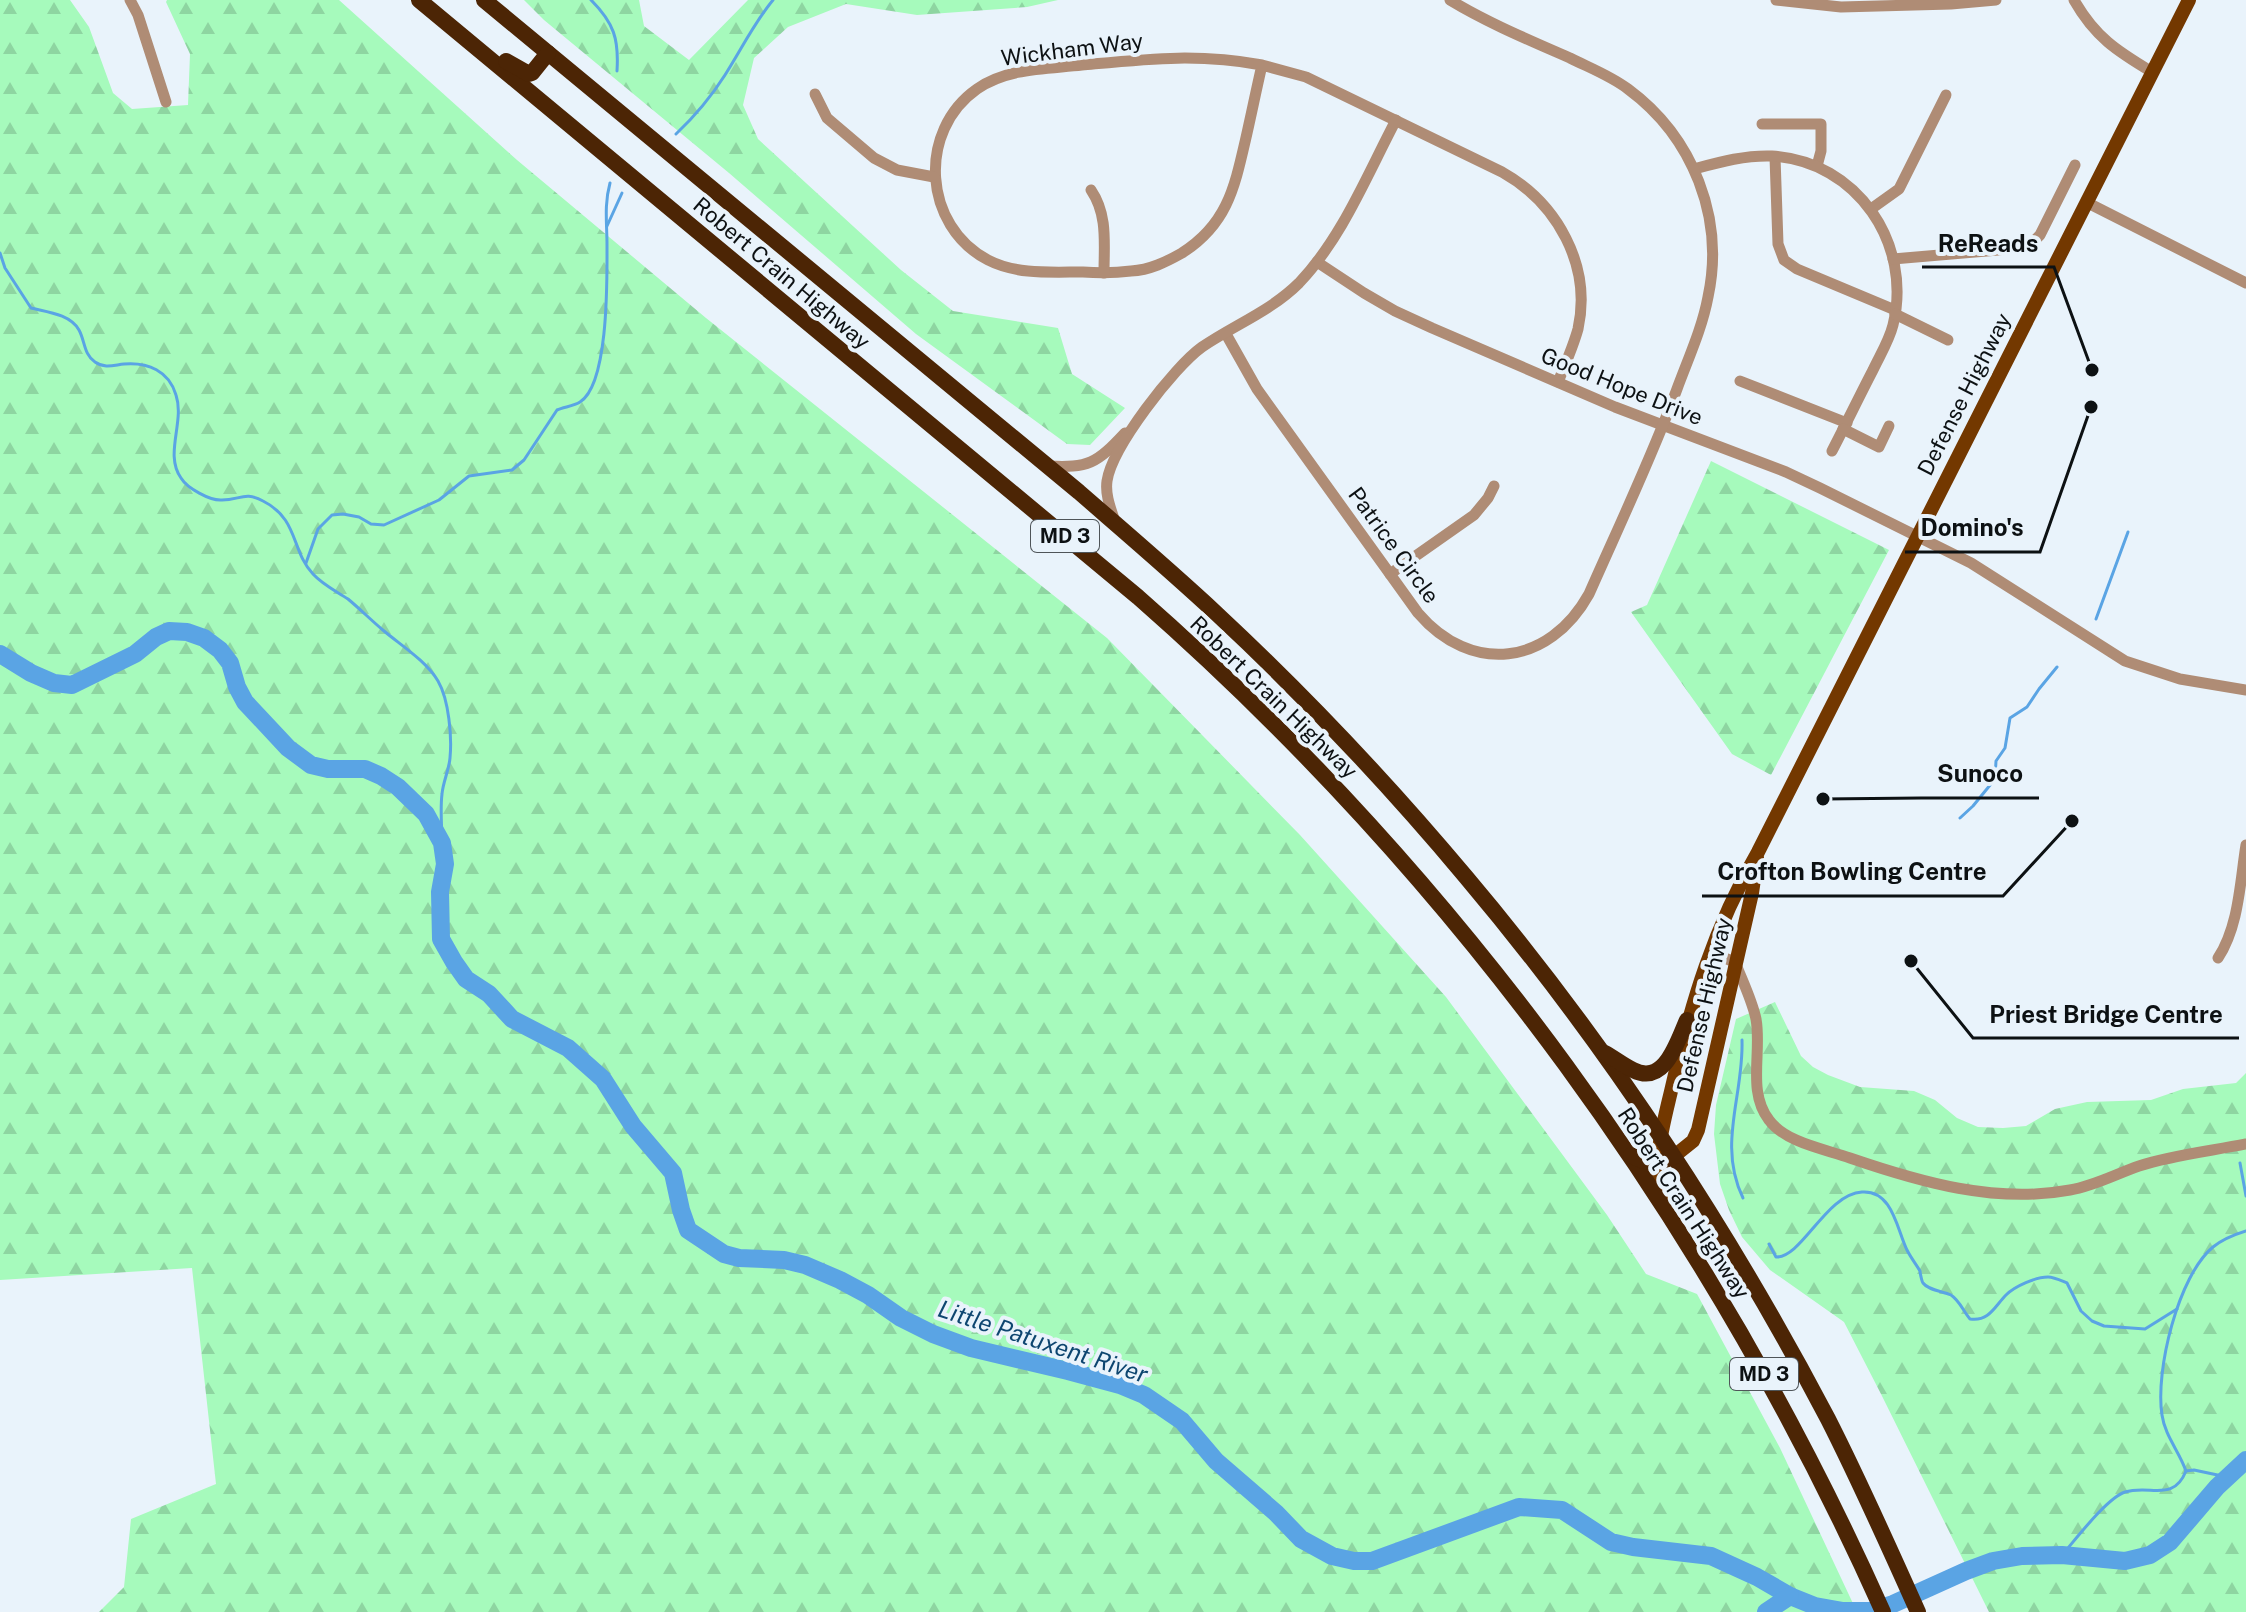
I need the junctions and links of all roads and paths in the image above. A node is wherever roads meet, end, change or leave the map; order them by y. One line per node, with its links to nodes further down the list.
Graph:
1 (130, 0): 15 (street)
2 (419, 0): 9 (highway, Robert Crain Highway / MD 3)
3 (484, 0): 10 (highway, Robert Crain Highway / MD 3)
4 (1450, 0): 21 (street, Patrice Circle)
5 (1776, 0): 6 (street)
6 (1996, 0)
7 (2074, 0): 12 (street)
8 (2189, 0): 12 (main road, Defense Highway)
9 (444, 21): 10 (highway); 55 (highway, Robert Crain Highway / MD 3)
10 (548, 53): 40 (highway, Robert Crain Highway / MD 3)
11 (1262, 65): 16 (street, Wickham Way); 22 (street, Wickham Way); 28 (street, Wickham Way)
12 (2152, 72): 24 (main road, Defense Highway)
13 (815, 94): 22 (street)
14 (1946, 95): 25 (street)
15 (166, 102)
16 (1396, 120): 27 (street); 34 (street, Wickham Way)
17 (1762, 124): 20 (street)
18 (1775, 157): 20 (street); 21 (street); 30 (street)
19 (2075, 165): 26 (street)
20 (1817, 166): 25 (street)
21 (1694, 169): 36 (street, Patrice Circle)
22 (934, 177): 28 (street, Wickham Way)
23 (1091, 190): 28 (street)
24 (2086, 202): 29 (street); 43 (main road, Defense Highway)
25 (1871, 209): 26 (street)
26 (1893, 259): 30 (street)
27 (1317, 262): 31 (street); 34 (street, Good Hope Drive)
28 (1104, 273)
29 (2246, 283)
30 (1895, 312): 32 (street); 37 (street)
31 (1226, 334): 35 (street); 44 (street, Patrice Circle)
32 (1948, 340)
33 (1740, 381): 37 (street)
34 (1558, 382): 36 (street, Good Hope Drive)
35 (1139, 418): 40 (street); 42 (street)
36 (1664, 425): 43 (street, Good Hope Drive); 44 (street, Patrice Circle)
37 (1845, 426): 38 (street); 39 (street)
38 (1889, 426)
39 (1832, 451)
40 (1047, 466): 42 (highway, Robert Crain Highway / MD 3)
41 (1494, 486): 44 (street)
42 (1115, 524): 52 (highway, Robert Crain Highway / MD 3)
43 (1917, 537): 45 (street, Good Hope Drive); 47 (main road, Defense Highway)
44 (1390, 574)
45 (2246, 690)
46 (2246, 845): 49 (street)
47 (1758, 852): 48 (main road, Defense Highway); 50 (main road, Defense Highway)
48 (1711, 953): 50 (street); 51 (main road, Defense Highway)
49 (2218, 958)
50 (1735, 962): 54 (street); 56 (main road, Defense Highway)
51 (1687, 1020): 52 (highway); 53 (main road, Defense Highway)
52 (1599, 1049): 53 (highway, Robert Crain Highway / MD 3)
53 (1661, 1137): 56 (highway, Robert Crain Highway / MD 3); 57 (main road, Defense Highway)
54 (2246, 1144)
55 (1629, 1154): 57 (highway); 58 (highway, Robert Crain Highway / MD 3)
56 (1673, 1157): 57 (highway); 60 (highway, Robert Crain Highway / MD 3)
57 (1657, 1164): 58 (main road, Defense Highway)
58 (1663, 1205): 59 (highway, Robert Crain Highway / MD 3)
59 (1883, 1612)
60 (1918, 1612)

